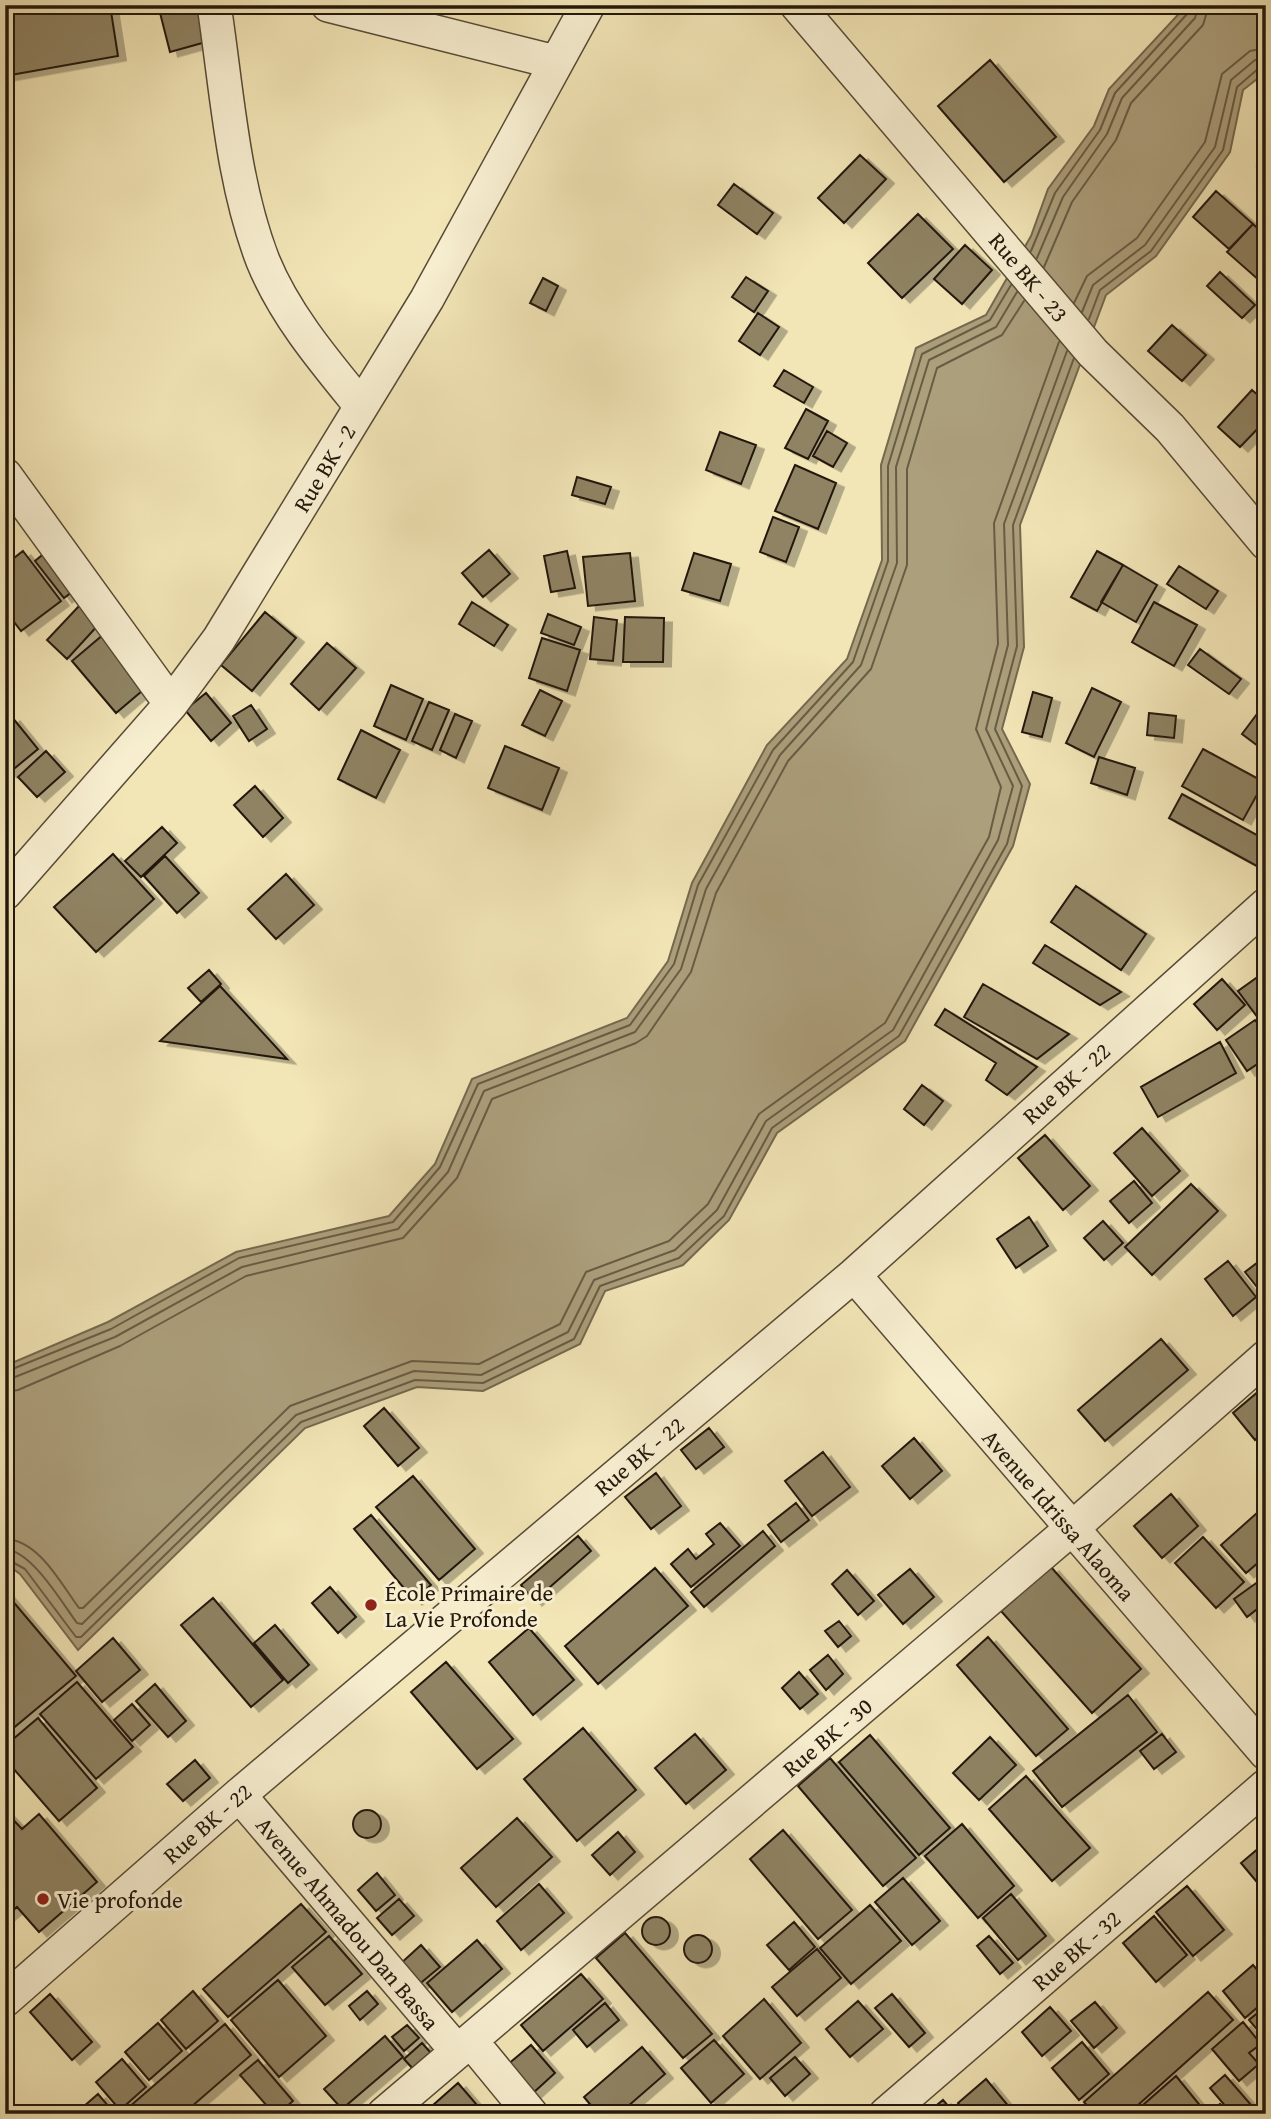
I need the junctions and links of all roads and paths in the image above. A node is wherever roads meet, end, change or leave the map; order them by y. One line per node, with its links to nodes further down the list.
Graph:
1 (214, 5): 6 (street)
2 (328, 5): 5 (street)
3 (588, 5): 5 (street, Rue BK - 2)
4 (797, 5): 8 (street, Rue BK - 23)
5 (555, 62): 6 (street, Rue BK - 2)
6 (361, 407): 9 (street, Rue BK - 2)
7 (5, 475): 9 (street)
8 (1266, 543)
9 (171, 704): 10 (street, Rue BK - 2)
10 (5, 893)
11 (1266, 905): 12 (street, Rue BK - 22)
12 (854, 1275): 14 (street, Avenue Idrissa Alaoma); 17 (street, Rue BK - 22)
13 (1266, 1357): 14 (street, Rue BK - 30)
14 (1070, 1530): 15 (street, Avenue Idrissa Alaoma); 19 (street, Rue BK - 30)
15 (1266, 1753)
16 (1266, 1786): 22 (street, Rue BK - 32)
17 (239, 1795): 18 (street, Rue BK - 22); 19 (street, Avenue Ahmadou Dan Bassa)
18 (5, 2000)
19 (464, 2046): 20 (street, Rue BK - 30); 21 (street, Avenue Ahmadou Dan Bassa)
20 (384, 2114)
21 (531, 2114)
22 (886, 2114)

